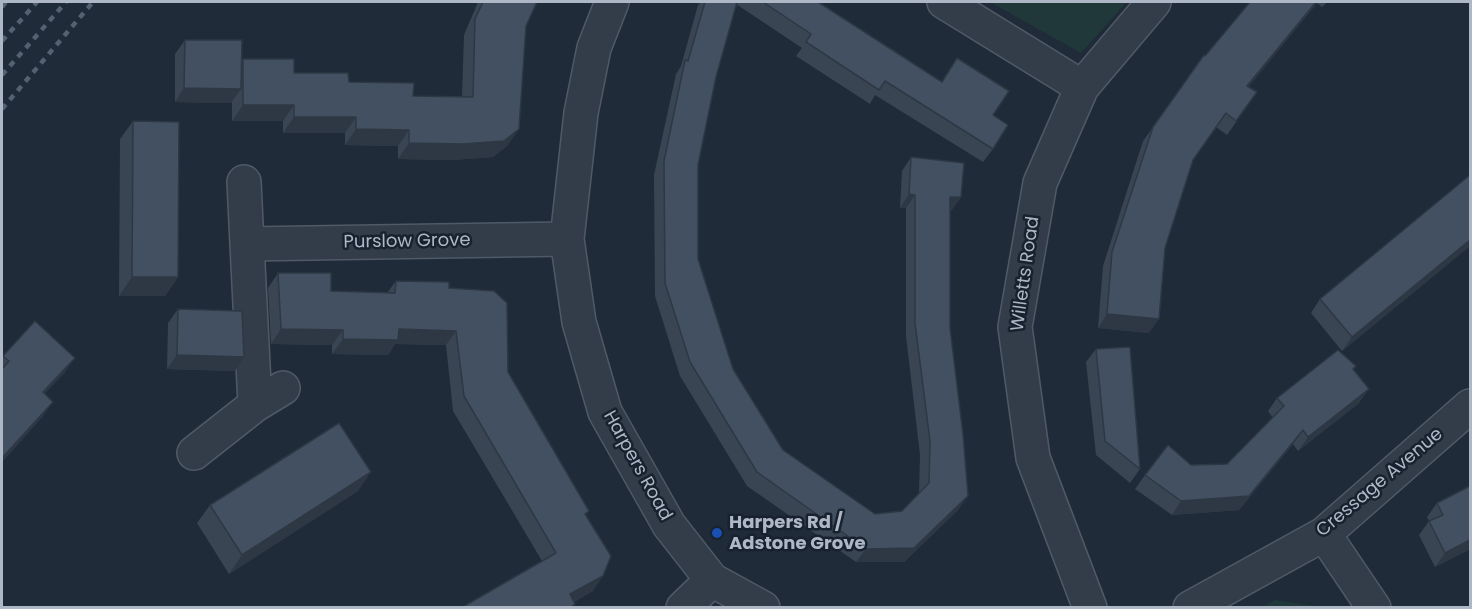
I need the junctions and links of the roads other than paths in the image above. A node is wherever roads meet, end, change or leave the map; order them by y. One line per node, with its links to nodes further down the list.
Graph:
1 (612, 2): 6 (street, Harpers Road)
2 (944, 2): 4 (street)
3 (1154, 2): 4 (street, Willetts Road)
4 (1082, 87): 16 (street, Willetts Road)
5 (244, 182): 7 (street)
6 (567, 239): 7 (street, Purslow Grove); 13 (street, Harpers Road)
7 (247, 244): 9 (street)
8 (283, 388): 9 (street)
9 (255, 405): 11 (street)
10 (1470, 406): 12 (street, Cressage Avenue)
11 (194, 453)
12 (1324, 534): 17 (street, Cressage Avenue); 18 (street)
13 (712, 580): 14 (street); 15 (street, Harpers Road)
14 (683, 608)
15 (763, 608)
16 (1090, 608)
17 (1190, 608)
18 (1374, 608)

